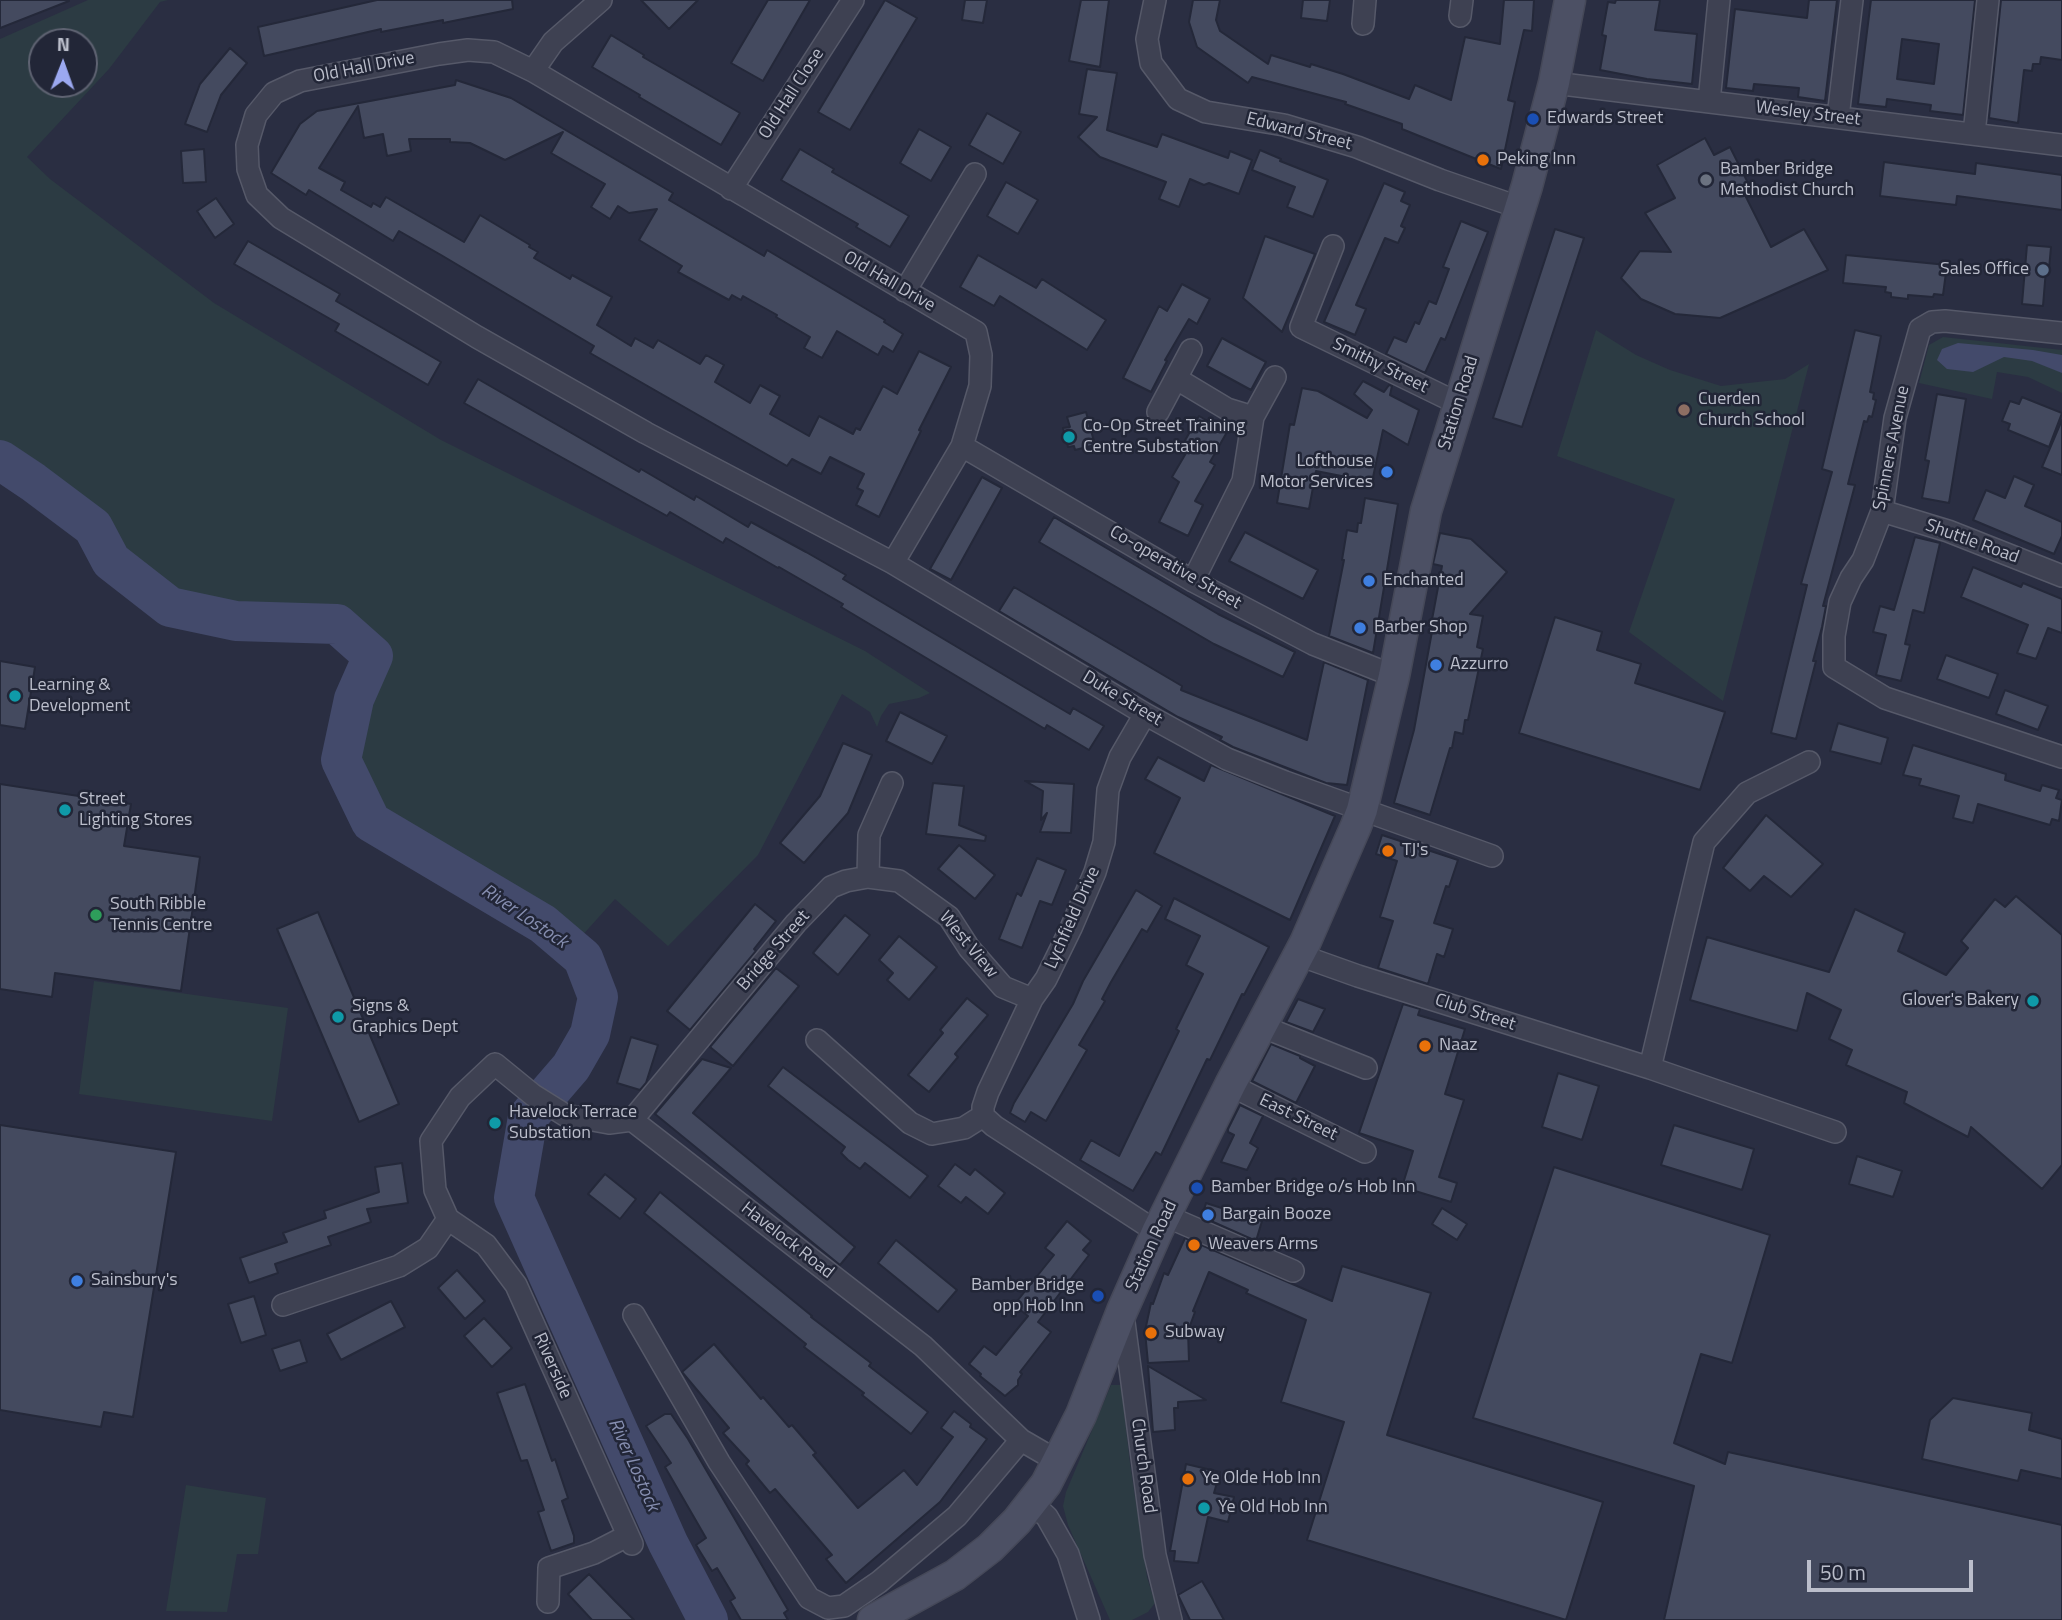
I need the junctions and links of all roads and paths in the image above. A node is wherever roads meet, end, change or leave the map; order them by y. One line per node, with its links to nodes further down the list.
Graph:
1 (601, 0): 10 (street)
2 (853, 0): 17 (street, Old Hall Close)
3 (1155, 0): 18 (street, Edward Street)
4 (1365, 0): 9 (street)
5 (1570, 0): 11 (main road, Station Road)
6 (1719, 0): 12 (street)
7 (1852, 0): 13 (street)
8 (1988, 0): 14 (street)
9 (1363, 24)
10 (533, 71): 17 (street, Old Hall Drive); 30 (street, Old Hall Drive)
11 (1555, 83): 12 (street, Wesley Street); 18 (main road, Station Road)
12 (1709, 102): 13 (street, Wesley Street)
13 (1838, 117): 14 (street, Wesley Street)
14 (1974, 134): 15 (street, Wesley Street)
15 (2062, 145)
16 (975, 174): 20 (street)
17 (731, 189): 20 (street, Old Hall Drive)
18 (1521, 208): 25 (main road, Station Road)
19 (1333, 246): 25 (street, Smithy Street)
20 (905, 292): 28 (street, Old Hall Drive)
21 (2062, 333): 29 (street, Spinners Avenue)
22 (1191, 350): 24 (street)
23 (1275, 377): 27 (street)
24 (1177, 379): 26 (street); 27 (street)
25 (1459, 404): 33 (main road, Station Road)
26 (1158, 412)
27 (1253, 417): 32 (street)
28 (962, 446): 30 (street, Old Hall Drive); 32 (street, Co-operative Street)
29 (1882, 511): 31 (street, Shuttle Road); 35 (street, Spinners Avenue)
30 (894, 564): 34 (street, Duke Street)
31 (2062, 576)
32 (1193, 581): 33 (street, Co-operative Street)
33 (1395, 676): 38 (main road, Station Road)
34 (1145, 714): 38 (street, Duke Street); 42 (street, Lychfield Drive)
35 (2062, 757)
36 (1809, 762): 46 (street)
37 (892, 783): 40 (street)
38 (1362, 810): 39 (street); 41 (main road, Station Road)
39 (1492, 856)
40 (868, 877): 42 (street, West View); 49 (street, Bridge Street)
41 (1300, 955): 43 (main road, Station Road); 46 (street, Club Street)
42 (1032, 999): 48 (street, Lychfield Drive)
43 (1262, 1026): 45 (street); 47 (main road, Station Road)
44 (817, 1040): 48 (street)
45 (1366, 1068)
46 (1650, 1068): 50 (street, Club Street)
47 (1230, 1085): 51 (street, East Street); 53 (main road, Station Road)
48 (983, 1116): 53 (street)
49 (632, 1120): 52 (street); 58 (street, Havelock Road)
50 (1835, 1132)
51 (1365, 1152)
52 (448, 1219): 55 (street); 61 (street, Riverside)
53 (1161, 1224): 54 (street); 56 (main road, Station Road)
54 (1293, 1270)
55 (283, 1305)
56 (1122, 1311): 59 (main road, Station Road); 64 (street, Church Road)
57 (634, 1315): 58 (street)
58 (1021, 1440): 59 (street, Havelock Road)
59 (1059, 1462): 60 (main road, Station Road)
60 (1032, 1503): 62 (main road, Station Road); 63 (street)
61 (548, 1602)
62 (873, 1620)
63 (1089, 1620)
64 (1171, 1620)

